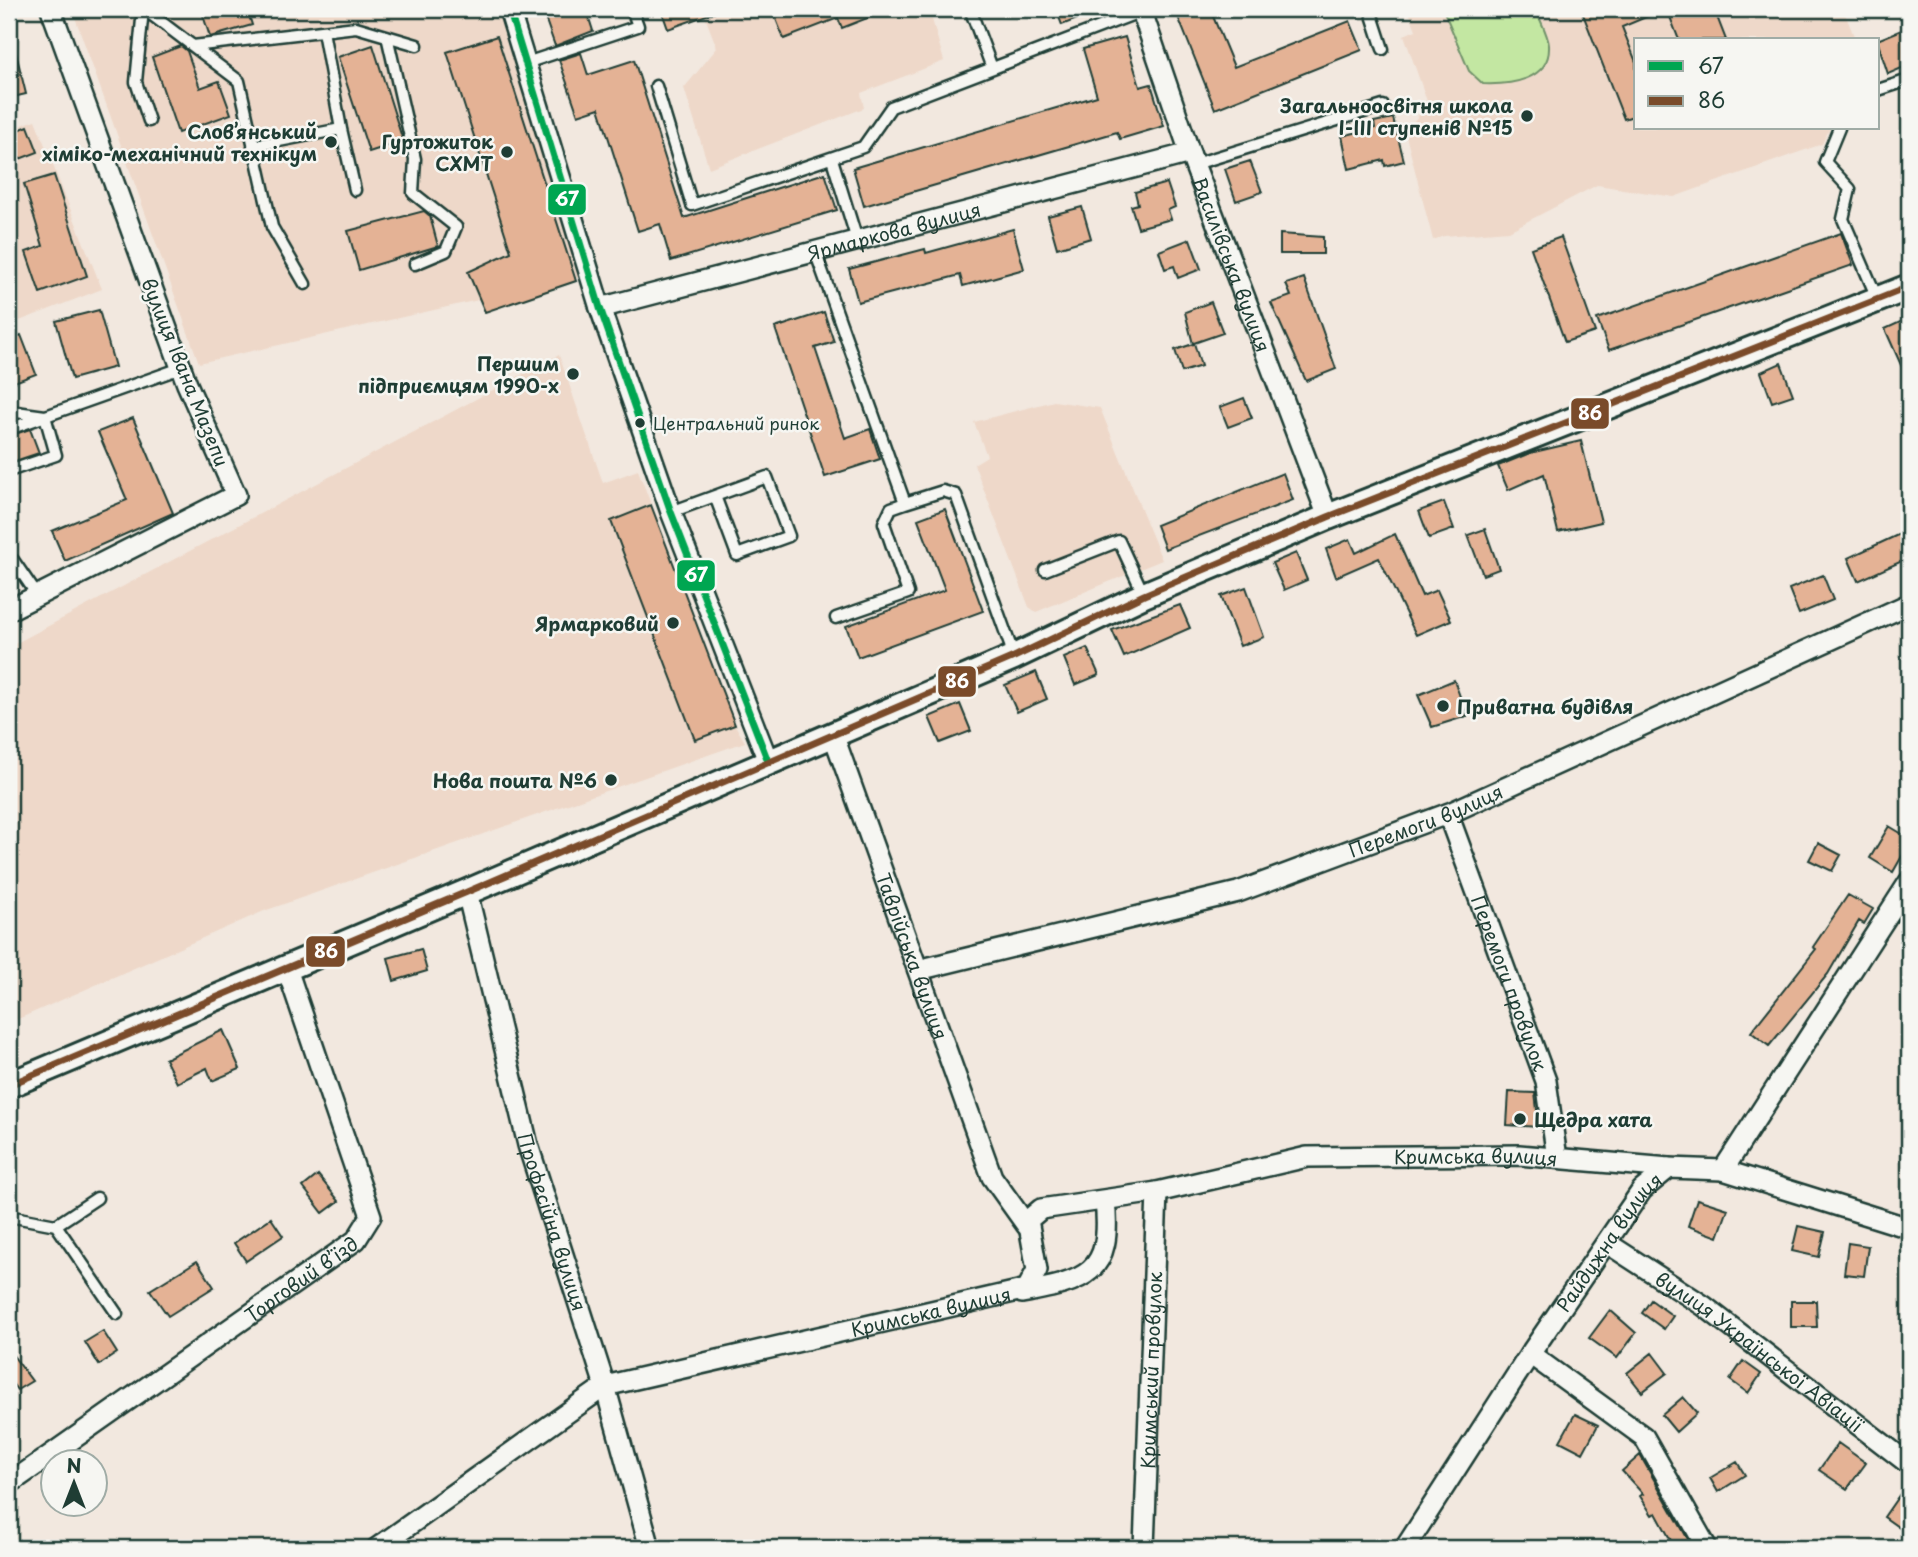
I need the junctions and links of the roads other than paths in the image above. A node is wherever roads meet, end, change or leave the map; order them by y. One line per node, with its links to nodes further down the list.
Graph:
1 (51, 9): 33 (street, вулиця Івана Мазепи)
2 (143, 9): 10 (lane); 19 (lane)
3 (509, 9): 13 (street)
4 (632, 9): 13 (lane)
5 (970, 9): 14 (lane)
6 (1370, 9): 12 (lane)
7 (1141, 10): 14 (lane); 23 (street, Василівська вулиця)
8 (323, 31): 9 (lane); 10 (lane); 20 (lane)
9 (387, 36): 11 (lane); 28 (lane)
10 (193, 46): 22 (lane)
11 (417, 46)
12 (1383, 49)
13 (526, 63): 32 (street)
14 (992, 68): 24 (lane)
15 (1909, 80): 17 (lane)
16 (656, 86): 24 (lane)
17 (1880, 89)
18 (1383, 106): 23 (lane)
19 (149, 121)
20 (341, 129): 22 (lane); 25 (lane)
21 (1838, 130): 31 (lane)
22 (253, 146): 29 (lane)
23 (1192, 158): 26 (street, Ярмаркова вулиця); 41 (street, Василівська вулиця)
24 (832, 159): 26 (lane)
25 (355, 190)
26 (857, 240): 27 (street, Ярмаркова вулиця)
27 (815, 250): 32 (street, Ярмаркова вулиця); 39 (lane)
28 (415, 264)
29 (304, 284)
30 (1909, 287): 31 (street)
31 (1878, 300): 41 (street)
32 (600, 308): 40 (street)
33 (181, 368): 35 (lane); 44 (street, вулиця Івана Мазепи)
34 (9, 411): 35 (lane)
35 (45, 416): 36 (lane); 37 (lane)
36 (9, 429)
37 (9, 471)
38 (715, 496): 38 (lane); 40 (lane)
39 (905, 503): 48 (lane); 49 (lane)
40 (671, 512): 51 (street)
41 (1328, 517): 45 (street)
42 (9, 559): 44 (lane)
43 (1045, 570): 45 (lane)
44 (37, 596): 47 (street, вулиця Івана Мазепи)
45 (1144, 596): 49 (street)
46 (1909, 604): 52 (street, Перемоги вулиця)
47 (9, 610)
48 (836, 618)
49 (1014, 657): 50 (street)
50 (833, 734): 51 (street); 56 (street, Таврійська вулиця)
51 (768, 761): 54 (street)
52 (1448, 814): 56 (street, Перемоги вулиця); 58 (street, Перемоги провулок)
53 (1909, 882): 60 (street)
54 (467, 892): 55 (street); 74 (street, Професійна вулиця)
55 (287, 970): 57 (street); 76 (street, Торговий в’їзд)
56 (918, 970): 61 (street, Таврійська вулиця)
57 (9, 1085)
58 (1557, 1158): 59 (street, Кримська вулиця); 62 (street, Кримська вулиця)
59 (1669, 1168): 60 (street, Райдужна вулиця); 70 (street, Райдужна вулиця)
60 (1723, 1170): 69 (street)
61 (992, 1177): 65 (street); 68 (street, Таврійська вулиця)
62 (1157, 1192): 64 (street, Кримська вулиця); 79 (street, Кримський провулок)
63 (97, 1198): 67 (lane)
64 (1105, 1201): 65 (street, Кримська вулиця); 71 (street)
65 (1051, 1206): 68 (street)
66 (9, 1216): 67 (lane)
67 (56, 1225): 72 (lane)
68 (1027, 1226): 71 (street, Кримська вулиця)
69 (1909, 1228)
70 (1607, 1243): 73 (street, Райдужна вулиця); 75 (street, вулиця Української Авіації)
71 (1019, 1293): 74 (street, Кримська вулиця)
72 (117, 1314)
73 (1530, 1354): 80 (street, Райдужна вулиця); 81 (street)
74 (605, 1386): 77 (street, Кримська вулиця); 78 (street, Професійна вулиця)
75 (1909, 1464)
76 (9, 1484)
77 (377, 1548)
78 (650, 1548)
79 (1144, 1548)
80 (1405, 1548)
81 (1707, 1548)

